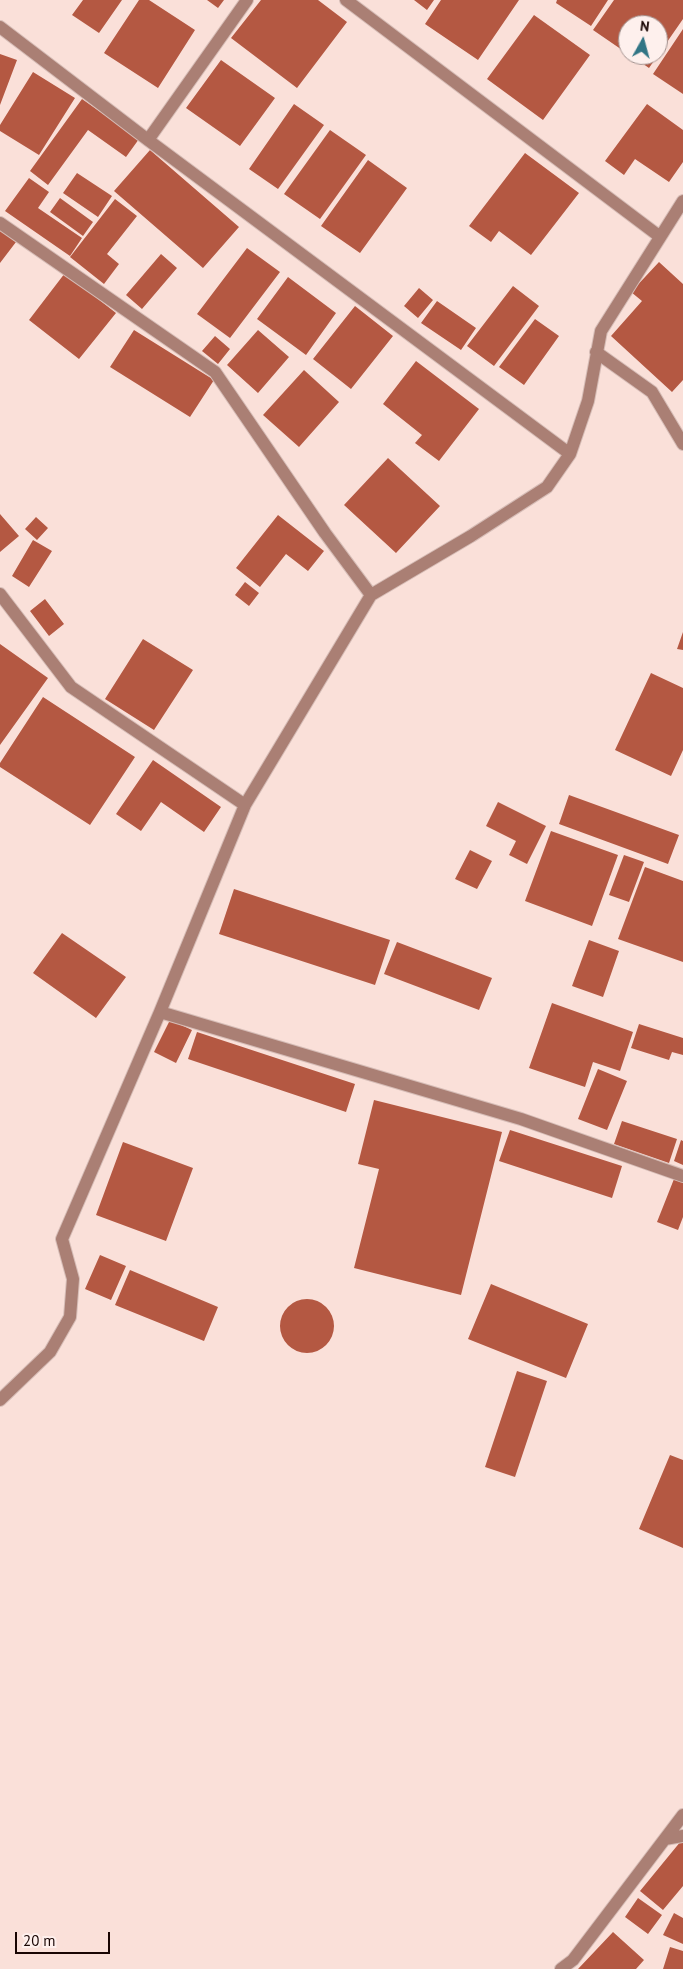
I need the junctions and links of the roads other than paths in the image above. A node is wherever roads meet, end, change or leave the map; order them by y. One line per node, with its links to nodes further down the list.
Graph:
1 (247, 0): 4 (street)
2 (346, 0): 7 (street)
3 (0, 27): 4 (street)
4 (148, 140): 10 (street)
5 (683, 201): 7 (street)
6 (0, 223): 12 (street)
7 (659, 236): 8 (street)
8 (596, 352): 9 (street); 10 (street)
9 (683, 444)
10 (570, 454): 12 (street)
11 (0, 594): 13 (street)
12 (372, 595): 13 (street)
13 (245, 806): 14 (street)
14 (160, 1012): 15 (street); 16 (street)
15 (683, 1176)
16 (0, 1400)
17 (683, 1815): 19 (street)
18 (683, 1836): 19 (street)
19 (665, 1839): 20 (street)
20 (561, 1969)

